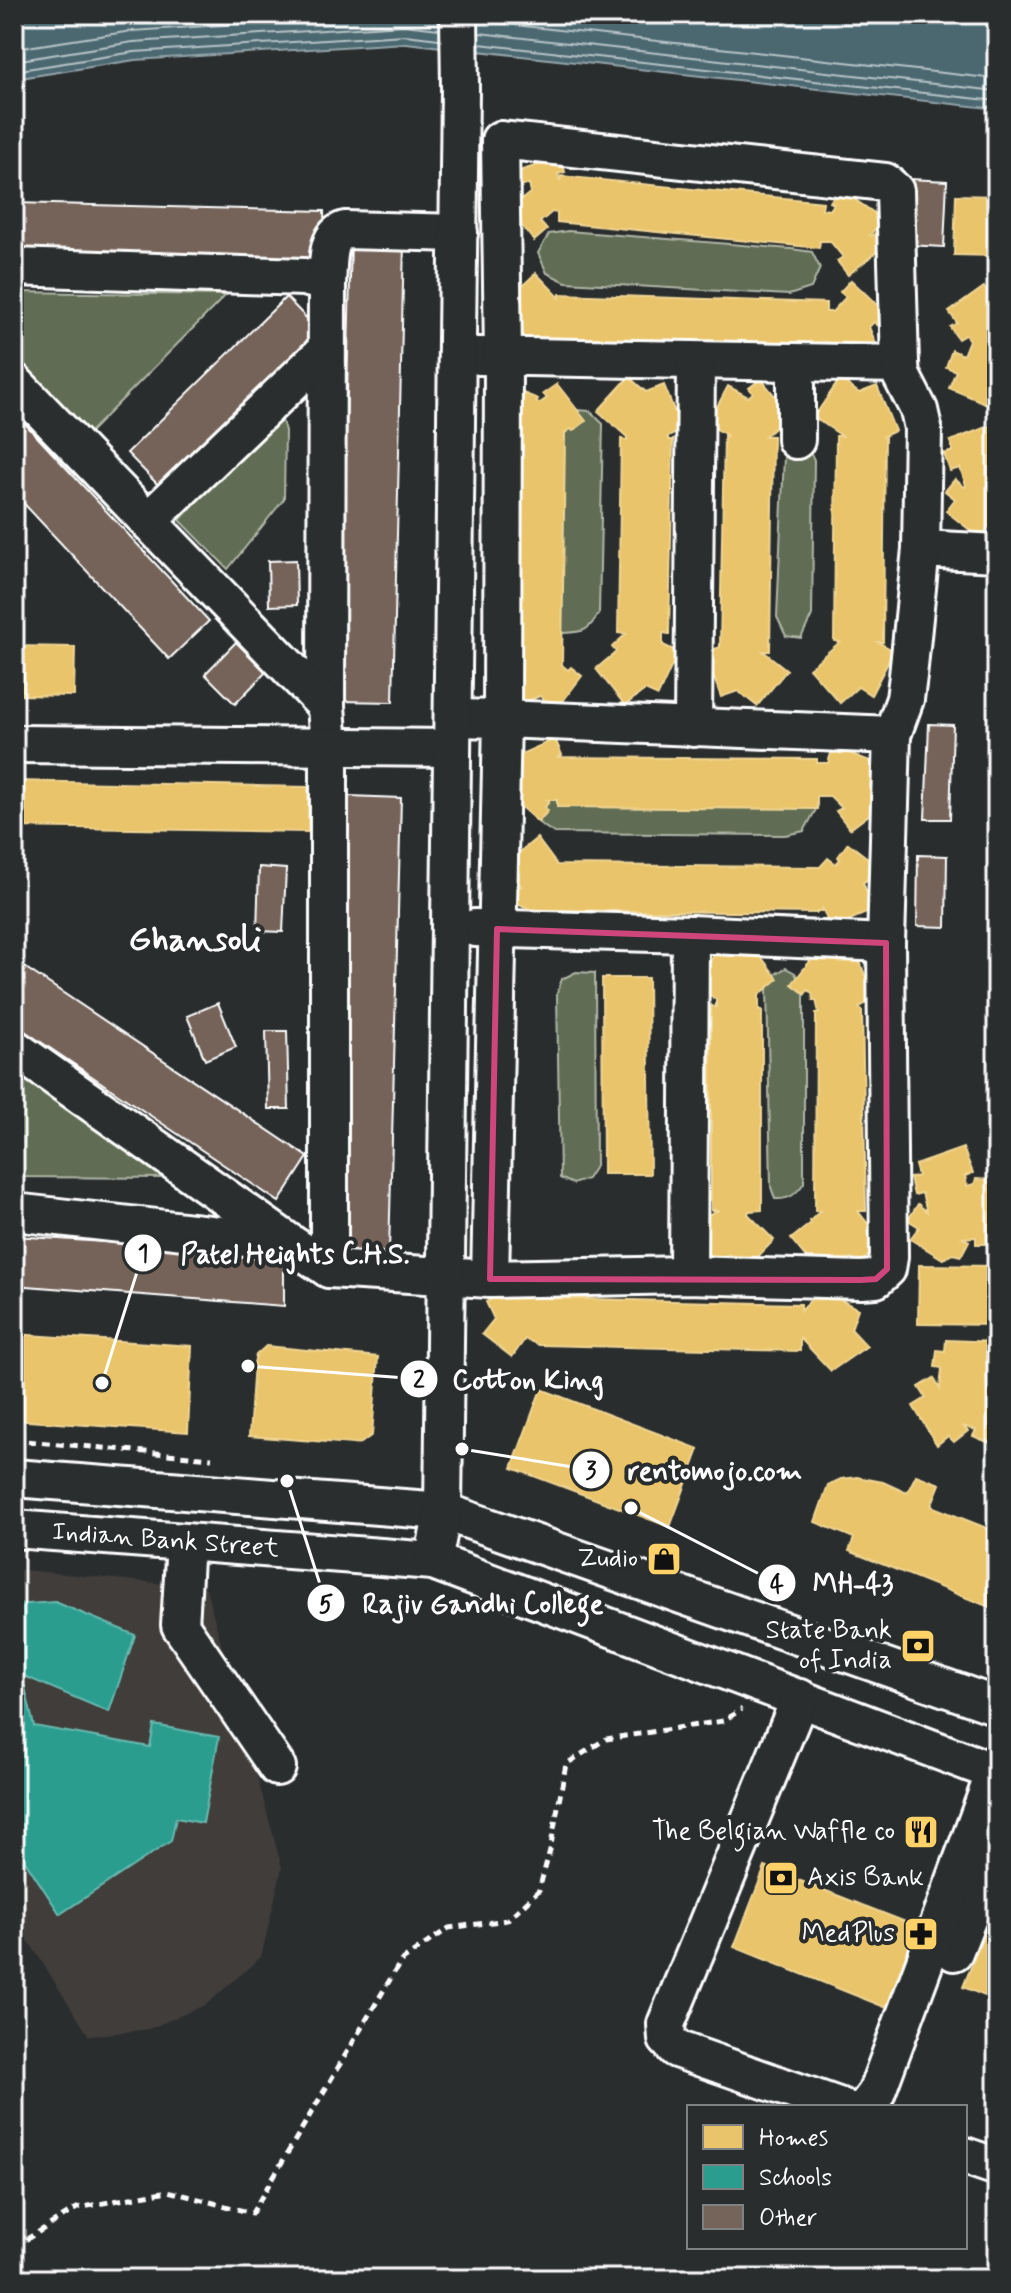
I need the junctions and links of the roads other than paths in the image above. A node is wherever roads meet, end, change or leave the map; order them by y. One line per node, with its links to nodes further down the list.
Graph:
1 (459, 14): 2 (street)
2 (459, 233): 4 (street); 7 (street)
3 (14, 267): 4 (street)
4 (327, 283): 5 (street)
5 (326, 350): 13 (street); 16 (street)
6 (503, 356): 7 (street); 8 (street); 10 (street); 17 (street)
7 (457, 357): 19 (street)
8 (696, 362): 9 (street); 18 (street)
9 (796, 363): 10 (street); 12 (street)
10 (900, 364): 14 (street)
11 (14, 382): 13 (street)
12 (796, 440)
13 (149, 520): 16 (street)
14 (921, 549): 15 (street); 20 (street)
15 (997, 553)
16 (326, 706): 22 (street)
17 (502, 719): 18 (street); 19 (street); 24 (street)
18 (693, 728): 20 (street)
19 (453, 733): 22 (street); 23 (street)
20 (892, 735): 26 (street)
21 (14, 744): 22 (street)
22 (329, 747): 30 (street)
23 (450, 925): 24 (street); 32 (street)
24 (497, 929): 25 (street); 33 (street)
25 (690, 934): 26 (street); 31 (street)
26 (886, 943): 31 (street)
27 (14, 1048): 29 (street)
28 (14, 1212): 29 (street)
29 (290, 1243): 30 (street)
30 (329, 1269): 32 (street)
31 (688, 1275): 33 (street)
32 (446, 1277): 33 (street); 35 (street)
33 (490, 1279)
34 (14, 1478): 35 (street, Indian Bank Street)
35 (443, 1511): 38 (street); 40 (street, Indian Bank Street)
36 (14, 1529): 37 (street, Indian Bank Street)
37 (185, 1542): 38 (street, Indian Bank Street); 41 (street)
38 (433, 1561): 39 (street, Indian Bank Street)
39 (788, 1694): 42 (street, Indian Bank Street); 44 (street)
40 (997, 1706)
41 (277, 1767)
42 (996, 1773): 45 (street)
43 (997, 1845): 46 (street)
44 (835, 2105)
45 (868, 2105)
46 (898, 2105)
47 (967, 2157): 48 (street)
48 (997, 2167)

